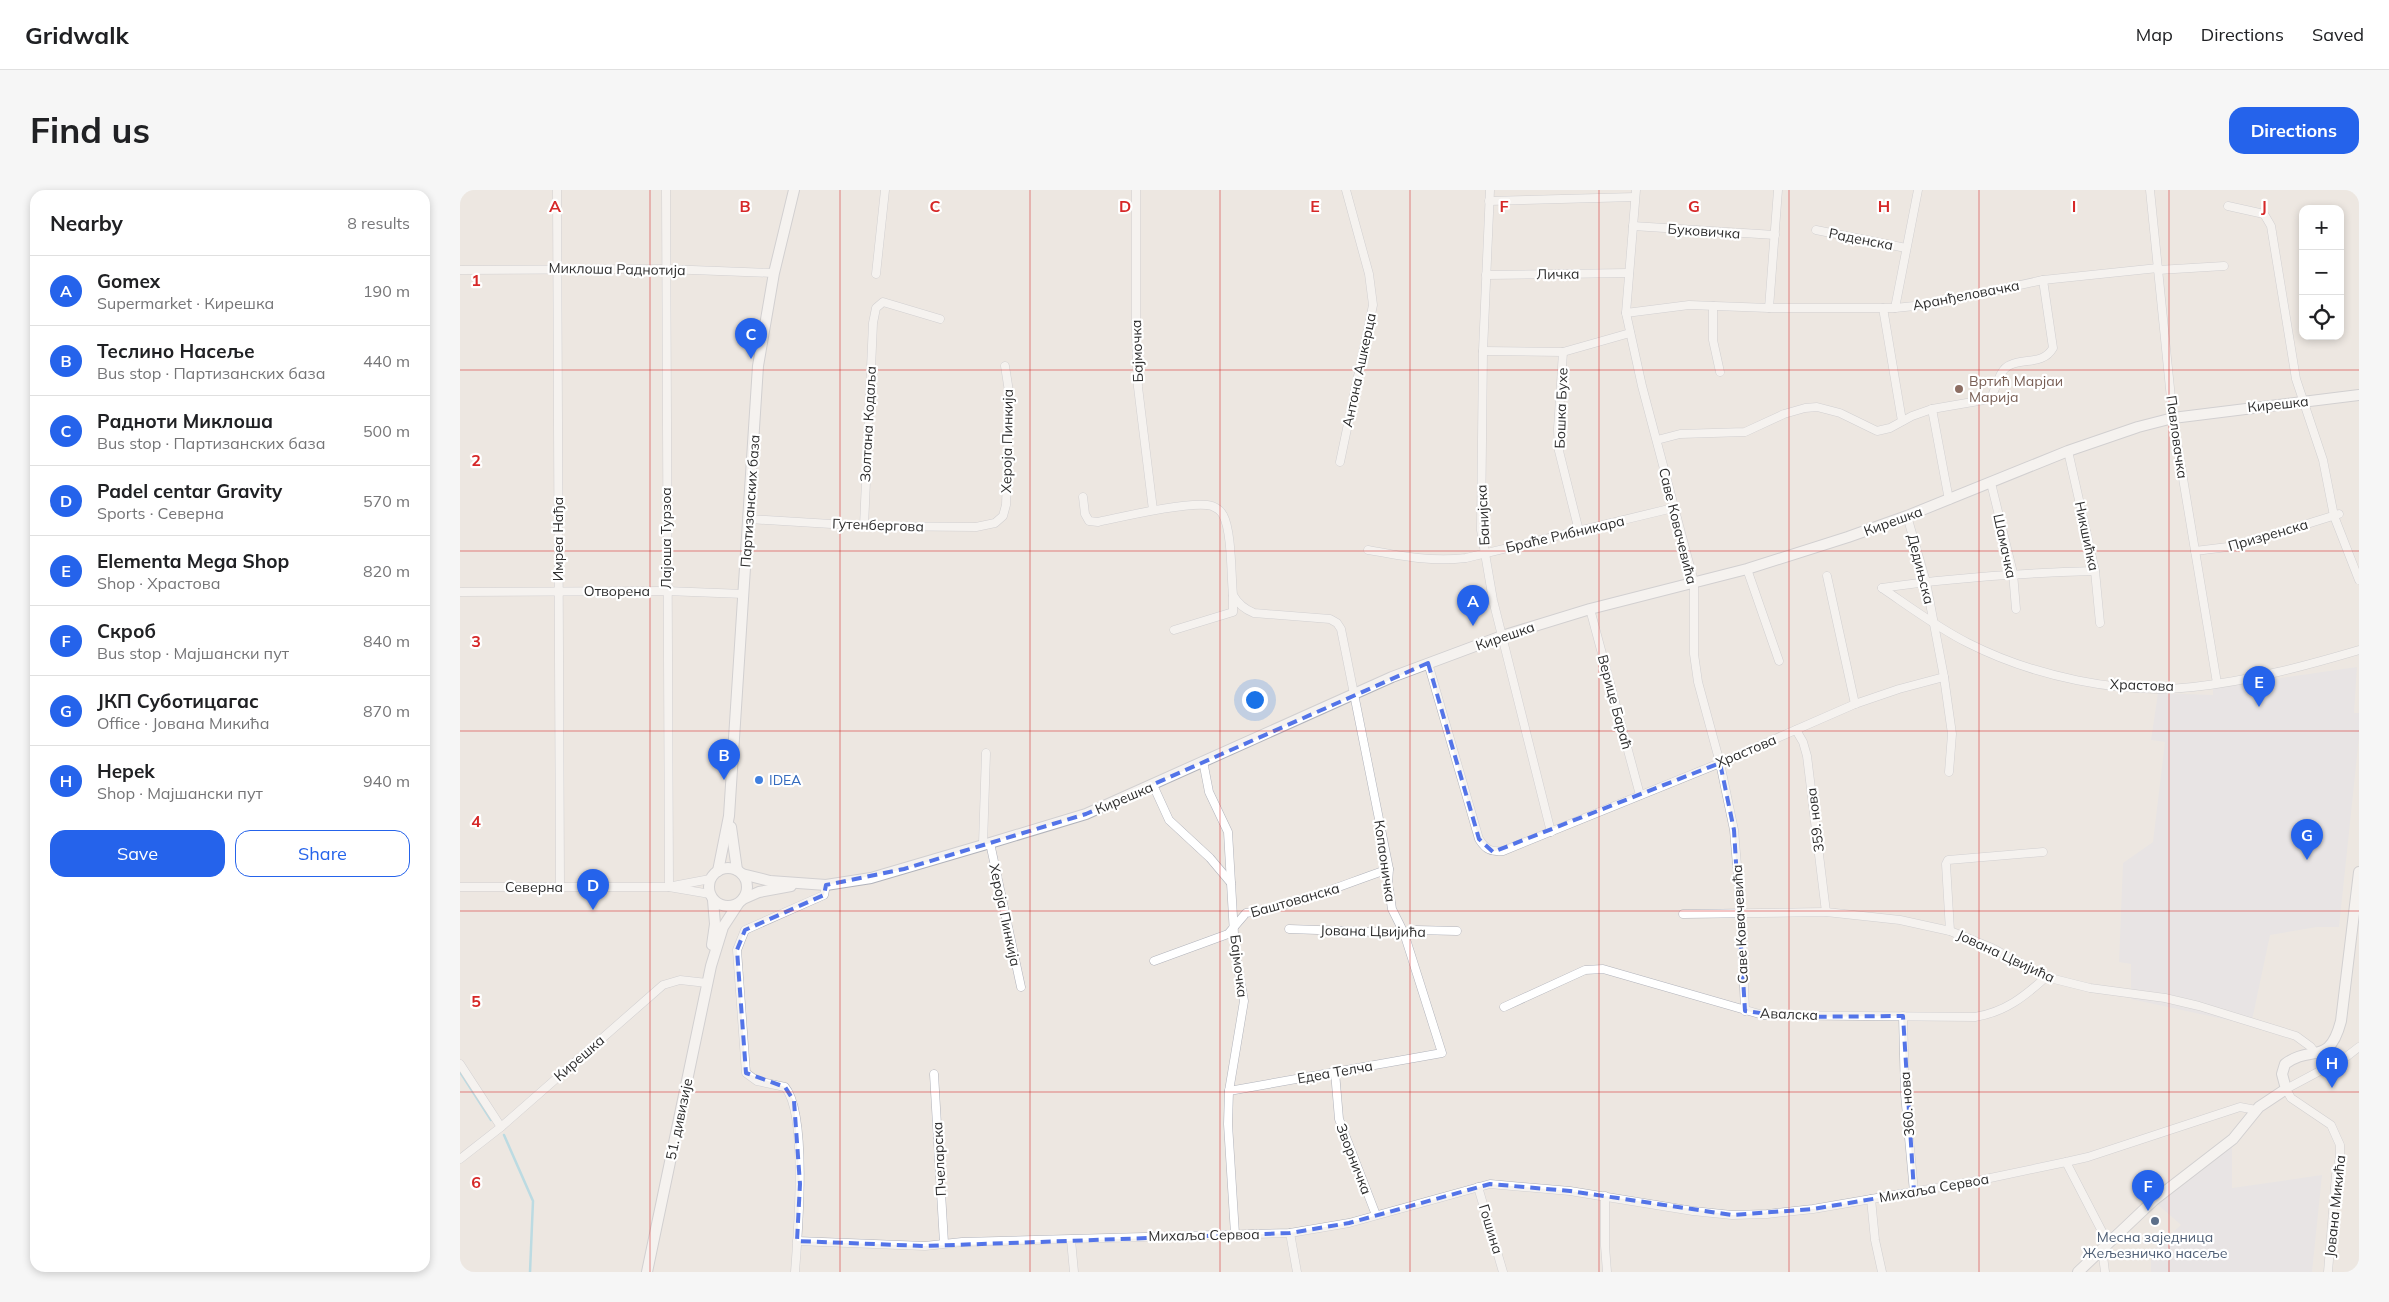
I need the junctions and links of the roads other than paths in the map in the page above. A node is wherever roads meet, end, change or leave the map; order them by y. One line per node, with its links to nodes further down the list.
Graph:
1 (557, 190): 19 (street, Имреа Нађа)
2 (666, 190): 20 (street, Лајоша Турзоа)
3 (794, 190): 23 (street, Партизанских база)
4 (885, 190): 25 (street)
5 (1136, 190): 51 (street, Бајмочка)
6 (1346, 190): 46 (street, Антона Ашкерца)
7 (1490, 190): 12 (street, Банијска)
8 (1778, 190): 16 (street)
9 (1918, 190): 17 (street)
10 (2150, 190): 21 (street, Павловачка)
11 (1636, 194): 12 (street); 14 (street, Саве Ковачевића)
12 (1489, 201): 26 (street, Банијска)
13 (2228, 206): 40 (street)
14 (1633, 226): 16 (street, Буковичка); 24 (street, Саве Ковачевића)
15 (1816, 230): 17 (street, Раденска)
16 (1775, 235): 29 (street)
17 (1906, 248): 31 (street)
18 (2224, 266): 21 (street, Аранђеловачка)
19 (557, 268): 20 (street, Миклоша Раднотија); 22 (street, Миклоша Раднотија); 68 (street, Имреа Нађа)
20 (666, 269): 23 (street, Миклоша Раднотија); 69 (street, Лајоша Турзоа)
21 (2158, 269): 27 (street, Аранђеловачка); 42 (street, Павловачка)
22 (460, 270)
23 (774, 273): 55 (street, Партизанских база)
24 (1629, 273): 26 (street, Личка); 32 (street, Саве Ковачевића)
25 (876, 274)
26 (1486, 275): 35 (street, Банијска)
27 (2043, 280): 31 (street, Аранђеловачка); 41 (street)
28 (1713, 306): 29 (street, Аранђеловачка); 32 (street, Аранђеловачка); 38 (street)
29 (1770, 308): 30 (street, Аранђеловачка)
30 (1883, 308): 31 (street, Аранђеловачка); 43 (street)
31 (1894, 308)
32 (1626, 313): 34 (street, Саве Ковачевића)
33 (940, 318): 56 (street, Золтана Кодаља)
34 (1630, 333): 36 (street, Бошка Бухе); 44 (street, Саве Ковачевића)
35 (1483, 350): 36 (street); 60 (street, Банијска)
36 (1563, 352): 57 (street, Бошка Бухе)
37 (1005, 366): 53 (street, Хероја Пинкија)
38 (1720, 372)
39 (2359, 395): 40 (street, Кирешка)
40 (2305, 402): 42 (street, Кирешка); 52 (street)
41 (1932, 409): 43 (street); 49 (street)
42 (2173, 418): 45 (street, Кирешка); 59 (street, Павловачка)
43 (1902, 421): 44 (street)
44 (1657, 440): 50 (street, Саве Ковачевића)
45 (2068, 451): 47 (street, Кирешка); 62 (street, Никшићка)
46 (1340, 462)
47 (1991, 483): 49 (street, Кирешка); 63 (street, Шамачка)
48 (1083, 497): 51 (street)
49 (1950, 500): 54 (street, Кирешка)
50 (1673, 508): 57 (street, Браће Рибникара); 66 (street, Саве Ковачевића)
51 (1153, 510): 72 (street)
52 (2337, 515): 59 (street, Призренска); 65 (street)
53 (1003, 516): 56 (street, Гутенбергова)
54 (1908, 516): 61 (street, Кирешка); 67 (street, Дедињска)
55 (749, 519): 56 (street, Гутенбергова); 71 (street, Партизанских база)
56 (864, 526)
57 (1579, 531): 60 (street, Браће Рибникара)
58 (1368, 550): 60 (street, Браће Рибникара)
59 (2195, 551): 85 (street, Павловачка)
60 (1485, 552): 80 (street, Банијска)
61 (1747, 569): 66 (street, Кирешка); 82 (street)
62 (2095, 570): 63 (street); 78 (street, Никшићка)
63 (2013, 573): 67 (street); 74 (street, Шамачка)
64 (1827, 576): 87 (street)
65 (2359, 580)
66 (1694, 582): 73 (street, Кирешка); 91 (street, Саве Ковачевића)
67 (1926, 582): 77 (street, Дедињска); 77 (street, Храстова)
68 (558, 591): 69 (street, Отворена); 70 (street, Отворена); 109 (street, Имреа Нађа)
69 (666, 591): 71 (street, Отворена); 108 (street, Лајоша Турзоа)
70 (460, 592)
71 (744, 594): 95 (street, Партизанских база)
72 (1233, 595): 75 (street); 76 (street)
73 (1590, 609): 80 (street, Кирешка); 94 (street, Верице Бараћ)
74 (2016, 609)
75 (1245, 610): 76 (street); 86 (street)
76 (1233, 612): 79 (street)
77 (1934, 622): 84 (street); 85 (street, Храстова)
78 (2100, 623)
79 (1174, 630)
80 (1502, 636): 83 (street, Кирешка); 96 (street, Банијска)
81 (2359, 650): 85 (street, Храстова)
82 (1779, 662)
83 (1428, 663): 86 (street, Кирешка); 96 (street)
84 (1944, 677): 87 (street, Храстова); 92 (street)
85 (2217, 683)
86 (1354, 693): 90 (street, Кирешка); 99 (street, Копаоничка)
87 (1855, 704): 88 (street, Храстова)
88 (1796, 730): 91 (street, Храстова); 112 (street, 359. нова)
89 (986, 753): 97 (street, Хероја Пинкија)
90 (1204, 761): 93 (street, Кирешка); 104 (street, Бајмочка)
91 (1720, 763): 94 (street, Храстова); 114 (street, Саве Ковачевића)
92 (1949, 772)
93 (1152, 785): 97 (street, Кирешка); 104 (street)
94 (1640, 795): 96 (street, Храстова)
95 (729, 816): 100 (street, Партизанских база); 101 (street, Партизанских база)
96 (1551, 832)
97 (986, 844): 106 (street, Кирешка); 124 (street, Хероја Пинкија)
98 (2043, 852): 118 (street)
99 (1389, 869): 115 (street, Баштованска); 119 (street, Копаоничка)
100 (718, 871): 101 (street); 103 (street)
101 (739, 872): 105 (street, Кирешка); 111 (street)
102 (2359, 872): 130 (street)
103 (710, 880): 108 (street, Северна); 110 (street)
104 (1231, 883): 115 (street, Бајмочка)
105 (804, 884): 106 (street, Кирешка); 111 (street, Кирешка)
106 (826, 885): 148 (street)
107 (460, 887): 109 (street, Северна)
108 (668, 887): 109 (street, Северна); 110 (street, Северна)
109 (560, 888)
110 (711, 897): 111 (street); 121 (street, 51. дивизије)
111 (740, 901): 121 (street, 51. дивизије)
112 (1826, 912): 114 (street, Јована Цвијића); 118 (street, Јована Цвијића)
113 (1683, 914): 114 (street, Јована Цвијића)
114 (1741, 914): 126 (street, Саве Ковачевића)
115 (1234, 929): 120 (street, Баштованска); 135 (street, Бајмочка)
116 (1289, 929): 119 (street, Јована Цвијића)
117 (1457, 931): 119 (street, Јована Цвијића)
118 (1950, 931): 122 (street, Јована Цвијића)
119 (1404, 933): 129 (street, Копаоничка)
120 (1154, 960)
121 (711, 966): 123 (street, 51. дивизије)
122 (2046, 977): 127 (street, Авалска); 130 (street, Јована Цвијића)
123 (707, 983): 137 (street, Кирешка); 151 (street, 51. дивизије)
124 (1021, 987)
125 (1504, 1007): 126 (street, Авалска)
126 (1745, 1011): 127 (street, Авалска)
127 (1903, 1016): 141 (street, 360. нова)
128 (2359, 1047): 134 (street)
129 (1442, 1053): 132 (street, Едеа Телча)
130 (2316, 1054): 134 (street)
131 (460, 1064): 137 (street)
132 (1335, 1072): 135 (street, Едеа Телча); 144 (street, Зворничка)
133 (934, 1074): 149 (street, Пчеларска)
134 (2286, 1089): 136 (street); 160 (street, Јована Микића)
135 (1229, 1091): 146 (street, Бајмочка)
136 (2256, 1110): 139 (street, Михаља Сервоа); 150 (street)
137 (501, 1127): 138 (street, Кирешка)
138 (460, 1159)
139 (2066, 1162): 141 (street, Михаља Сервоа); 150 (street)
140 (1478, 1187): 142 (street, Михаља Сервоа); 144 (street, Михаља Сервоа); 155 (street, Гошина)
141 (1914, 1192): 143 (street, Михаља Сервоа)
142 (1605, 1196): 143 (street, Михаља Сервоа); 156 (street)
143 (1870, 1199): 157 (street)
144 (1376, 1215): 145 (street, Михаља Сервоа)
145 (1290, 1233): 146 (street, Михаља Сервоа); 154 (street)
146 (1234, 1234): 147 (street, Михаља Сервоа)
147 (1071, 1240): 149 (street, Михаља Сервоа); 153 (street)
148 (797, 1241): 149 (street, Михаља Сервоа); 152 (street)
149 (944, 1243)
150 (2105, 1246): 158 (street); 159 (street)
151 (647, 1272)
152 (795, 1272)
153 (1074, 1272)
154 (1297, 1272)
155 (1503, 1272)
156 (1607, 1272)
157 (1882, 1272)
158 (2078, 1272)
159 (2105, 1272)
160 (2328, 1272)

